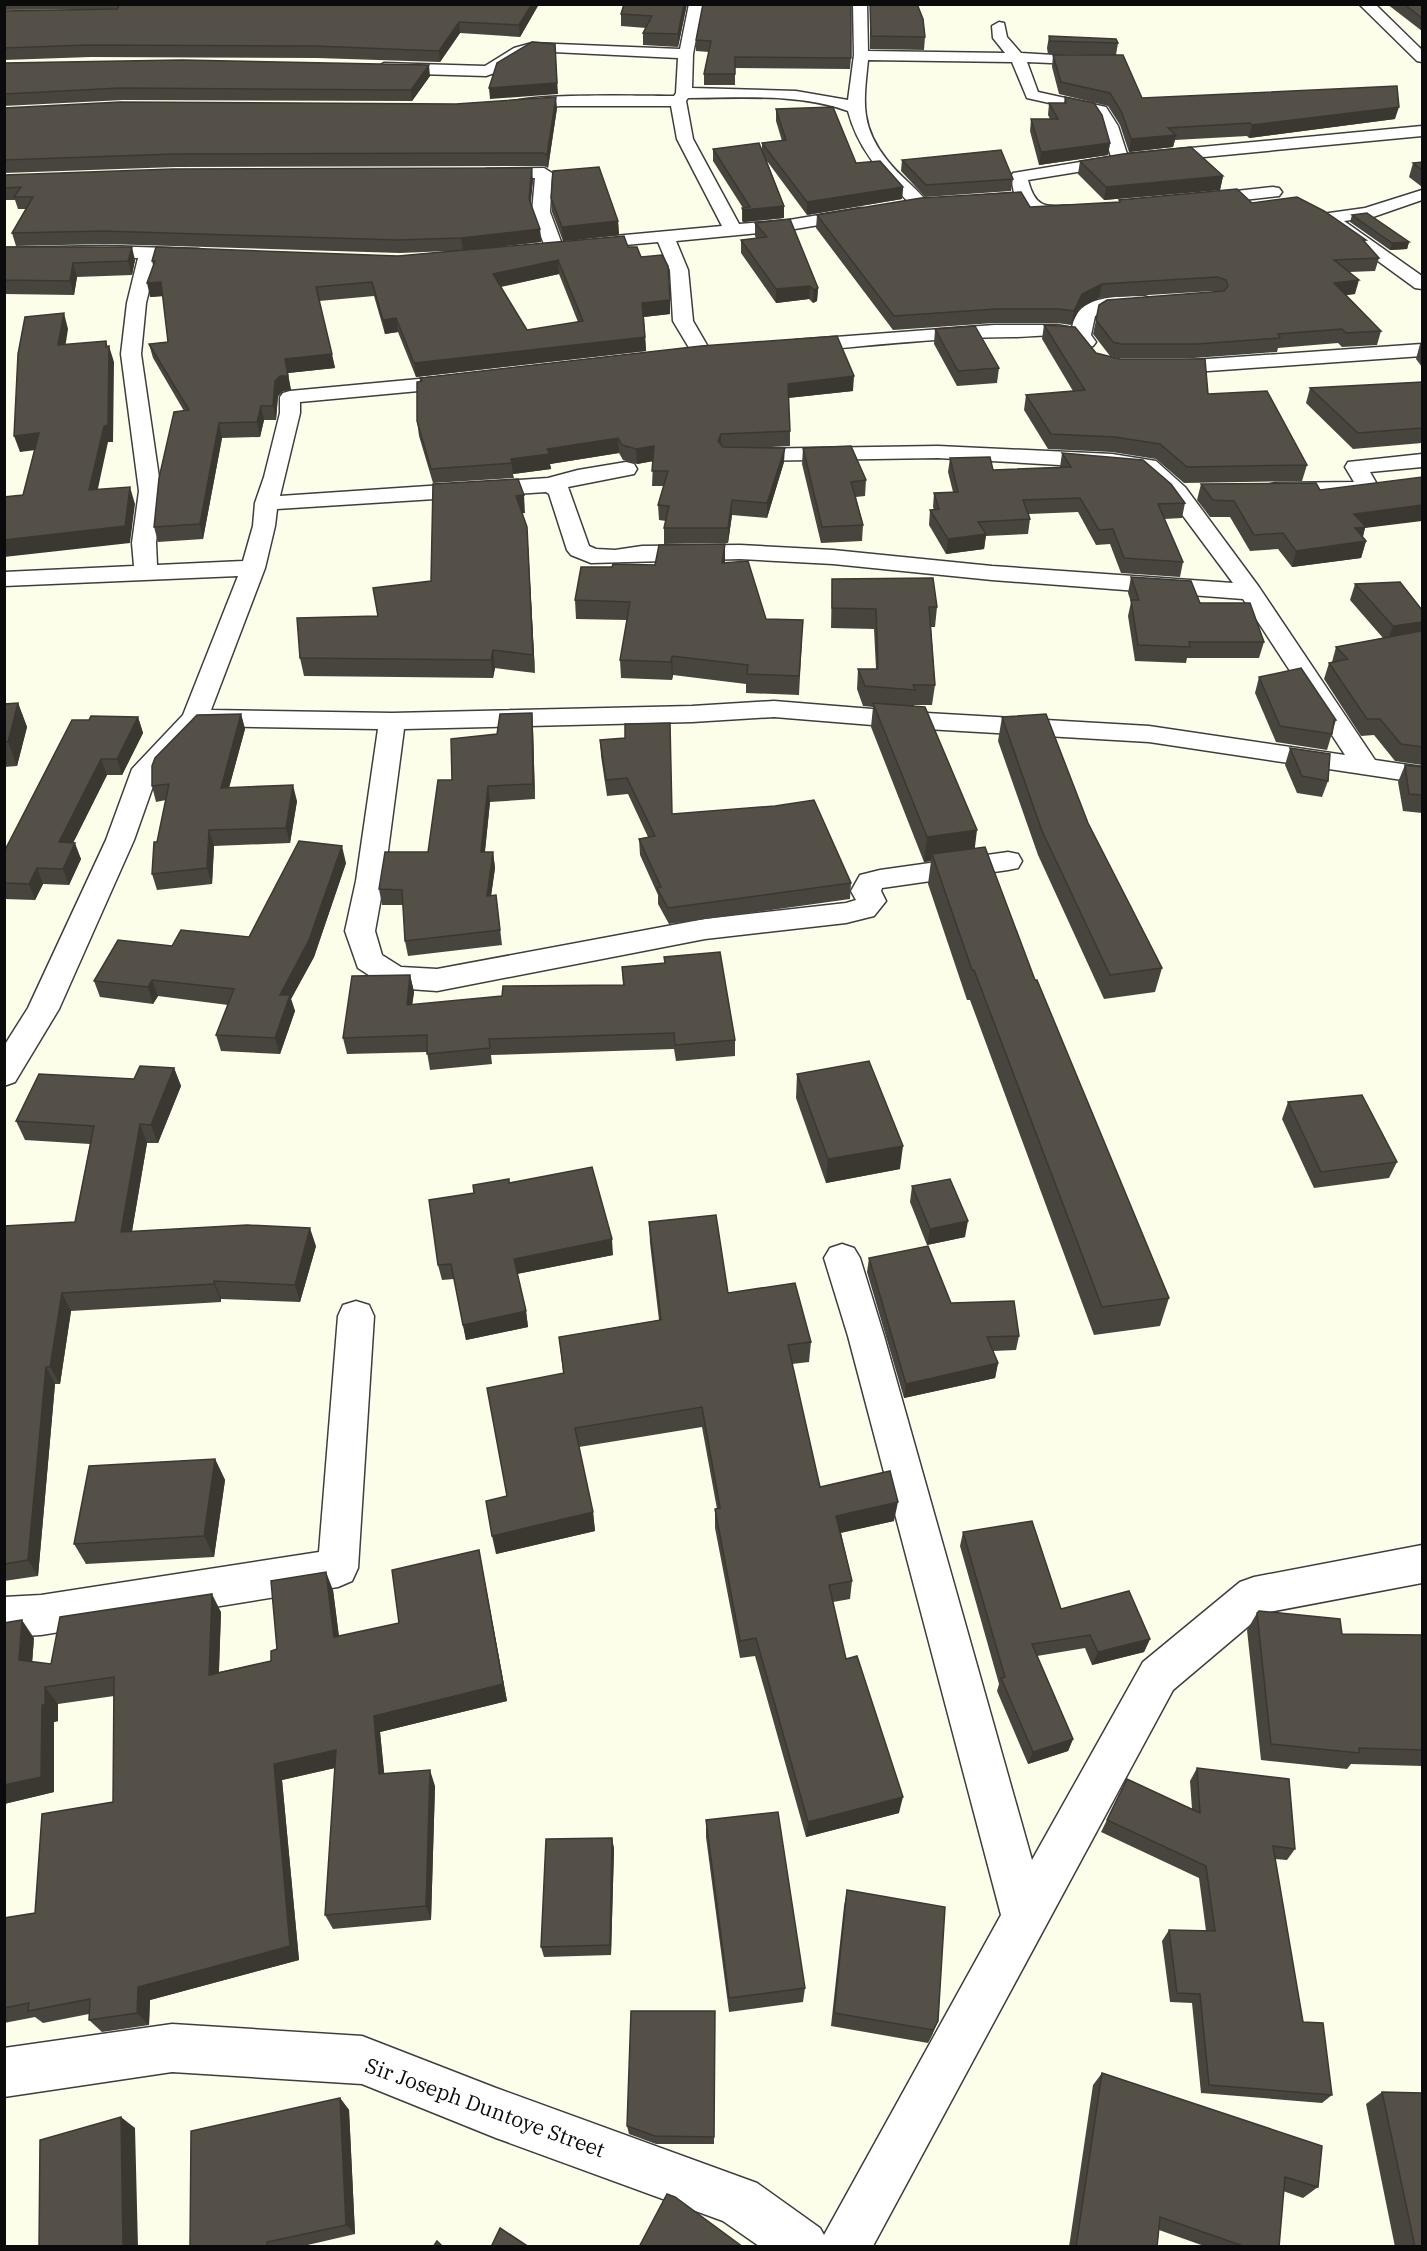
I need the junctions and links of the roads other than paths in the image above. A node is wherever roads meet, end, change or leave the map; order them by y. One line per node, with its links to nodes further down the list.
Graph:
1 (696, 4): 5 (street)
2 (860, 4): 6 (street)
3 (1366, 4): 7 (street)
4 (999, 26): 8 (street)
5 (686, 54): 10 (street); 11 (street)
6 (861, 55): 8 (street); 13 (street)
7 (1422, 58)
8 (1018, 59): 9 (street); 16 (street)
9 (1118, 61)
10 (364, 67)
11 (681, 97): 12 (street); 13 (street); 31 (street)
12 (502, 105)
13 (855, 108): 25 (street)
14 (1422, 131): 15 (street)
15 (1234, 150): 16 (street); 18 (street)
16 (1120, 160): 20 (street)
17 (464, 174): 33 (street)
18 (1273, 192): 22 (street); 24 (street)
19 (1422, 195): 30 (street)
20 (1024, 198): 21 (street); 27 (street)
21 (966, 201)
22 (1292, 201)
23 (943, 202): 25 (street)
24 (1180, 202)
25 (920, 204): 26 (street)
26 (898, 207)
27 (1099, 210)
28 (1310, 210): 30 (street)
29 (876, 211): 31 (street)
30 (1328, 218): 38 (street)
31 (733, 230): 32 (street)
32 (665, 237): 33 (street); 44 (street)
33 (554, 247): 34 (street)
34 (531, 250)
35 (4, 253): 36 (street)
36 (149, 253): 37 (street); 58 (street)
37 (216, 255)
38 (1422, 283)
39 (1166, 301): 40 (street)
40 (1081, 336): 41 (street); 45 (street)
41 (780, 347)
42 (723, 350): 44 (street)
43 (1422, 350): 47 (street)
44 (700, 352): 46 (street)
45 (1095, 353)
46 (677, 355)
47 (1140, 366)
48 (481, 380): 56 (street)
49 (732, 455): 55 (street)
50 (1422, 461): 53 (street)
51 (626, 469): 52 (street)
52 (549, 485): 56 (street); 60 (street)
53 (1248, 490)
54 (1201, 491): 55 (street)
55 (1177, 492): 60 (street)
56 (266, 502): 57 (street)
57 (253, 568): 58 (street); 61 (street)
58 (146, 571): 59 (street)
59 (4, 579)
60 (1251, 592): 63 (street)
61 (195, 718): 62 (street); 66 (street)
62 (392, 721): 63 (street); 65 (street)
63 (1365, 765): 64 (street)
64 (1422, 775)
65 (1008, 861)
66 (4, 1074)
67 (842, 1258): 71 (street)
68 (356, 1316): 70 (street)
69 (1422, 1564): 71 (street)
70 (4, 1617)
71 (1025, 1917): 74 (street)
72 (4, 2073): 73 (street, Sir Joseph Duntoye Street)
73 (802, 2247)
74 (845, 2247)

